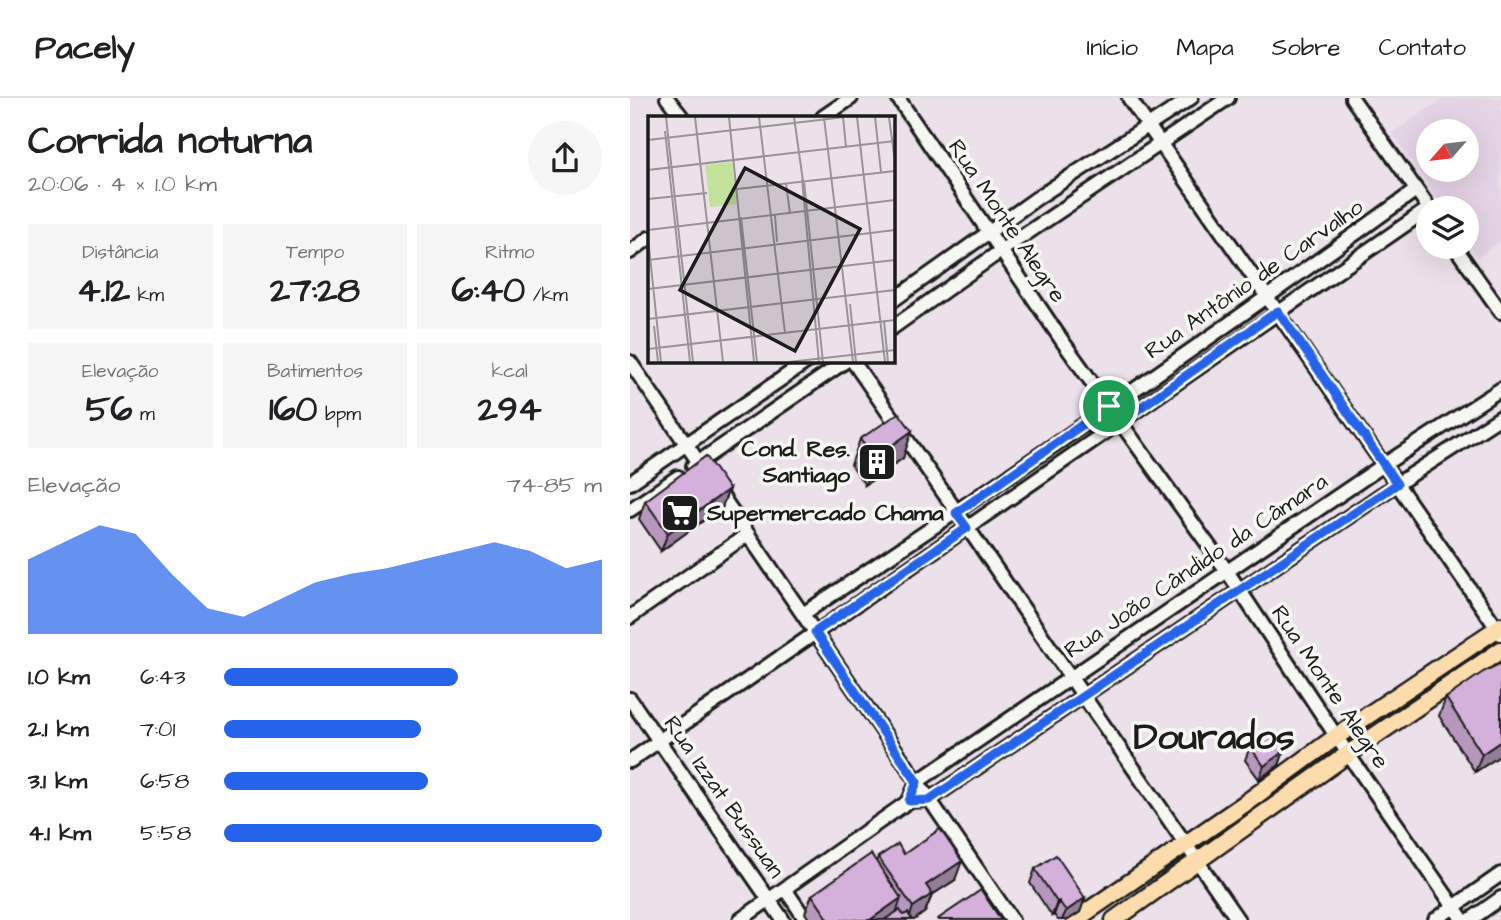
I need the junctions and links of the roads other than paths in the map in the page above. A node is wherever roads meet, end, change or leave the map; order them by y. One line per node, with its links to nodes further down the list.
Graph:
1 (667, 98): 8 (street)
2 (851, 98): 9 (street)
3 (898, 98): 15 (street, Rua Monte Alegre)
4 (1129, 98): 10 (street)
5 (1191, 98): 10 (street)
6 (1228, 98): 11 (street)
7 (1352, 98): 12 (street)
8 (681, 116)
9 (824, 116)
10 (1148, 125): 11 (street); 15 (street)
11 (1159, 142): 17 (street); 20 (street)
12 (1416, 190): 13 (street); 20 (street, Rua Antônio de Carvalho)
13 (1420, 196)
14 (1416, 217): 22 (street, Rua Antônio de Carvalho)
15 (988, 232): 17 (street, Rua Monte Alegre); 21 (street)
16 (648, 239): 18 (street)
17 (1002, 250): 24 (street); 30 (street, Rua Monte Alegre)
18 (630, 252)
19 (1463, 259): 23 (street)
20 (1269, 297): 22 (street); 30 (street, Rua Antônio de Carvalho)
21 (894, 300)
22 (1278, 311): 32 (street, Rua Antônio de Carvalho); 35 (street)
23 (1501, 312)
24 (894, 327)
25 (630, 362): 33 (street)
26 (806, 362): 33 (street)
27 (847, 362): 34 (street)
28 (851, 362): 39 (street)
29 (1501, 389): 35 (street, Rua João Cândido da Câmara)
30 (1109, 406): 32 (street, Rua Monte Alegre); 39 (street, Rua Antônio de Carvalho)
31 (1501, 417): 37 (street)
32 (1120, 422): 40 (street, Rua Antônio de Carvalho); 42 (street, Rua Monte Alegre)
33 (686, 444): 34 (street); 36 (street)
34 (699, 463): 38 (street); 41 (street)
35 (1385, 464): 37 (street); 42 (street, Rua João Cândido da Câmara)
36 (630, 483)
37 (1397, 484): 43 (street); 46 (street)
38 (630, 510)
39 (956, 513): 40 (street); 44 (street, Rua Antônio de Carvalho)
40 (967, 528): 47 (street, Rua Antônio de Carvalho); 51 (street)
41 (748, 534): 44 (street); 45 (street)
42 (1227, 571): 43 (street, Rua Monte Alegre); 51 (street, Rua João Cândido da Câmara)
43 (1240, 591): 52 (street); 54 (street, Rua Monte Alegre)
44 (803, 614): 47 (street)
45 (630, 617)
46 (1500, 629): 49 (main road)
47 (815, 632): 55 (street, Rua Antônio de Carvalho); 58 (street)
48 (1501, 650): 50 (main road)
49 (1454, 658): 50 (main road); 54 (main road)
50 (1465, 675): 56 (main road)
51 (1070, 677): 52 (street); 58 (street, Rua João Cândido da Câmara)
52 (1084, 696): 59 (street); 61 (street)
53 (630, 699): 55 (street, Rua Izzat Bussuan)
54 (1337, 736): 56 (street, Rua Monte Alegre); 61 (main road)
55 (659, 740): 57 (street, Rua Antônio de Carvalho); 66 (street, Rua Izzat Bussuan)
56 (1348, 754): 62 (main road); 67 (street, Rua Monte Alegre)
57 (630, 761)
58 (917, 782): 59 (street); 60 (street)
59 (929, 800): 60 (street); 71 (street)
60 (909, 801): 64 (street)
61 (1184, 844): 62 (street); 72 (main road)
62 (1197, 862): 73 (main road); 74 (street)
63 (1501, 874): 67 (street)
64 (785, 889): 66 (street); 68 (street, Rua Izzat Bussuan)
65 (1501, 898): 77 (street)
66 (769, 900): 69 (street); 70 (street, Rua Izzat Bussuan)
67 (1454, 906): 75 (street); 76 (street, Rua Monte Alegre)
68 (804, 919)
69 (740, 920)
70 (783, 920)
71 (1012, 920)
72 (1075, 920)
73 (1114, 920)
74 (1238, 920)
75 (1435, 920)
76 (1464, 920)
77 (1470, 920)

